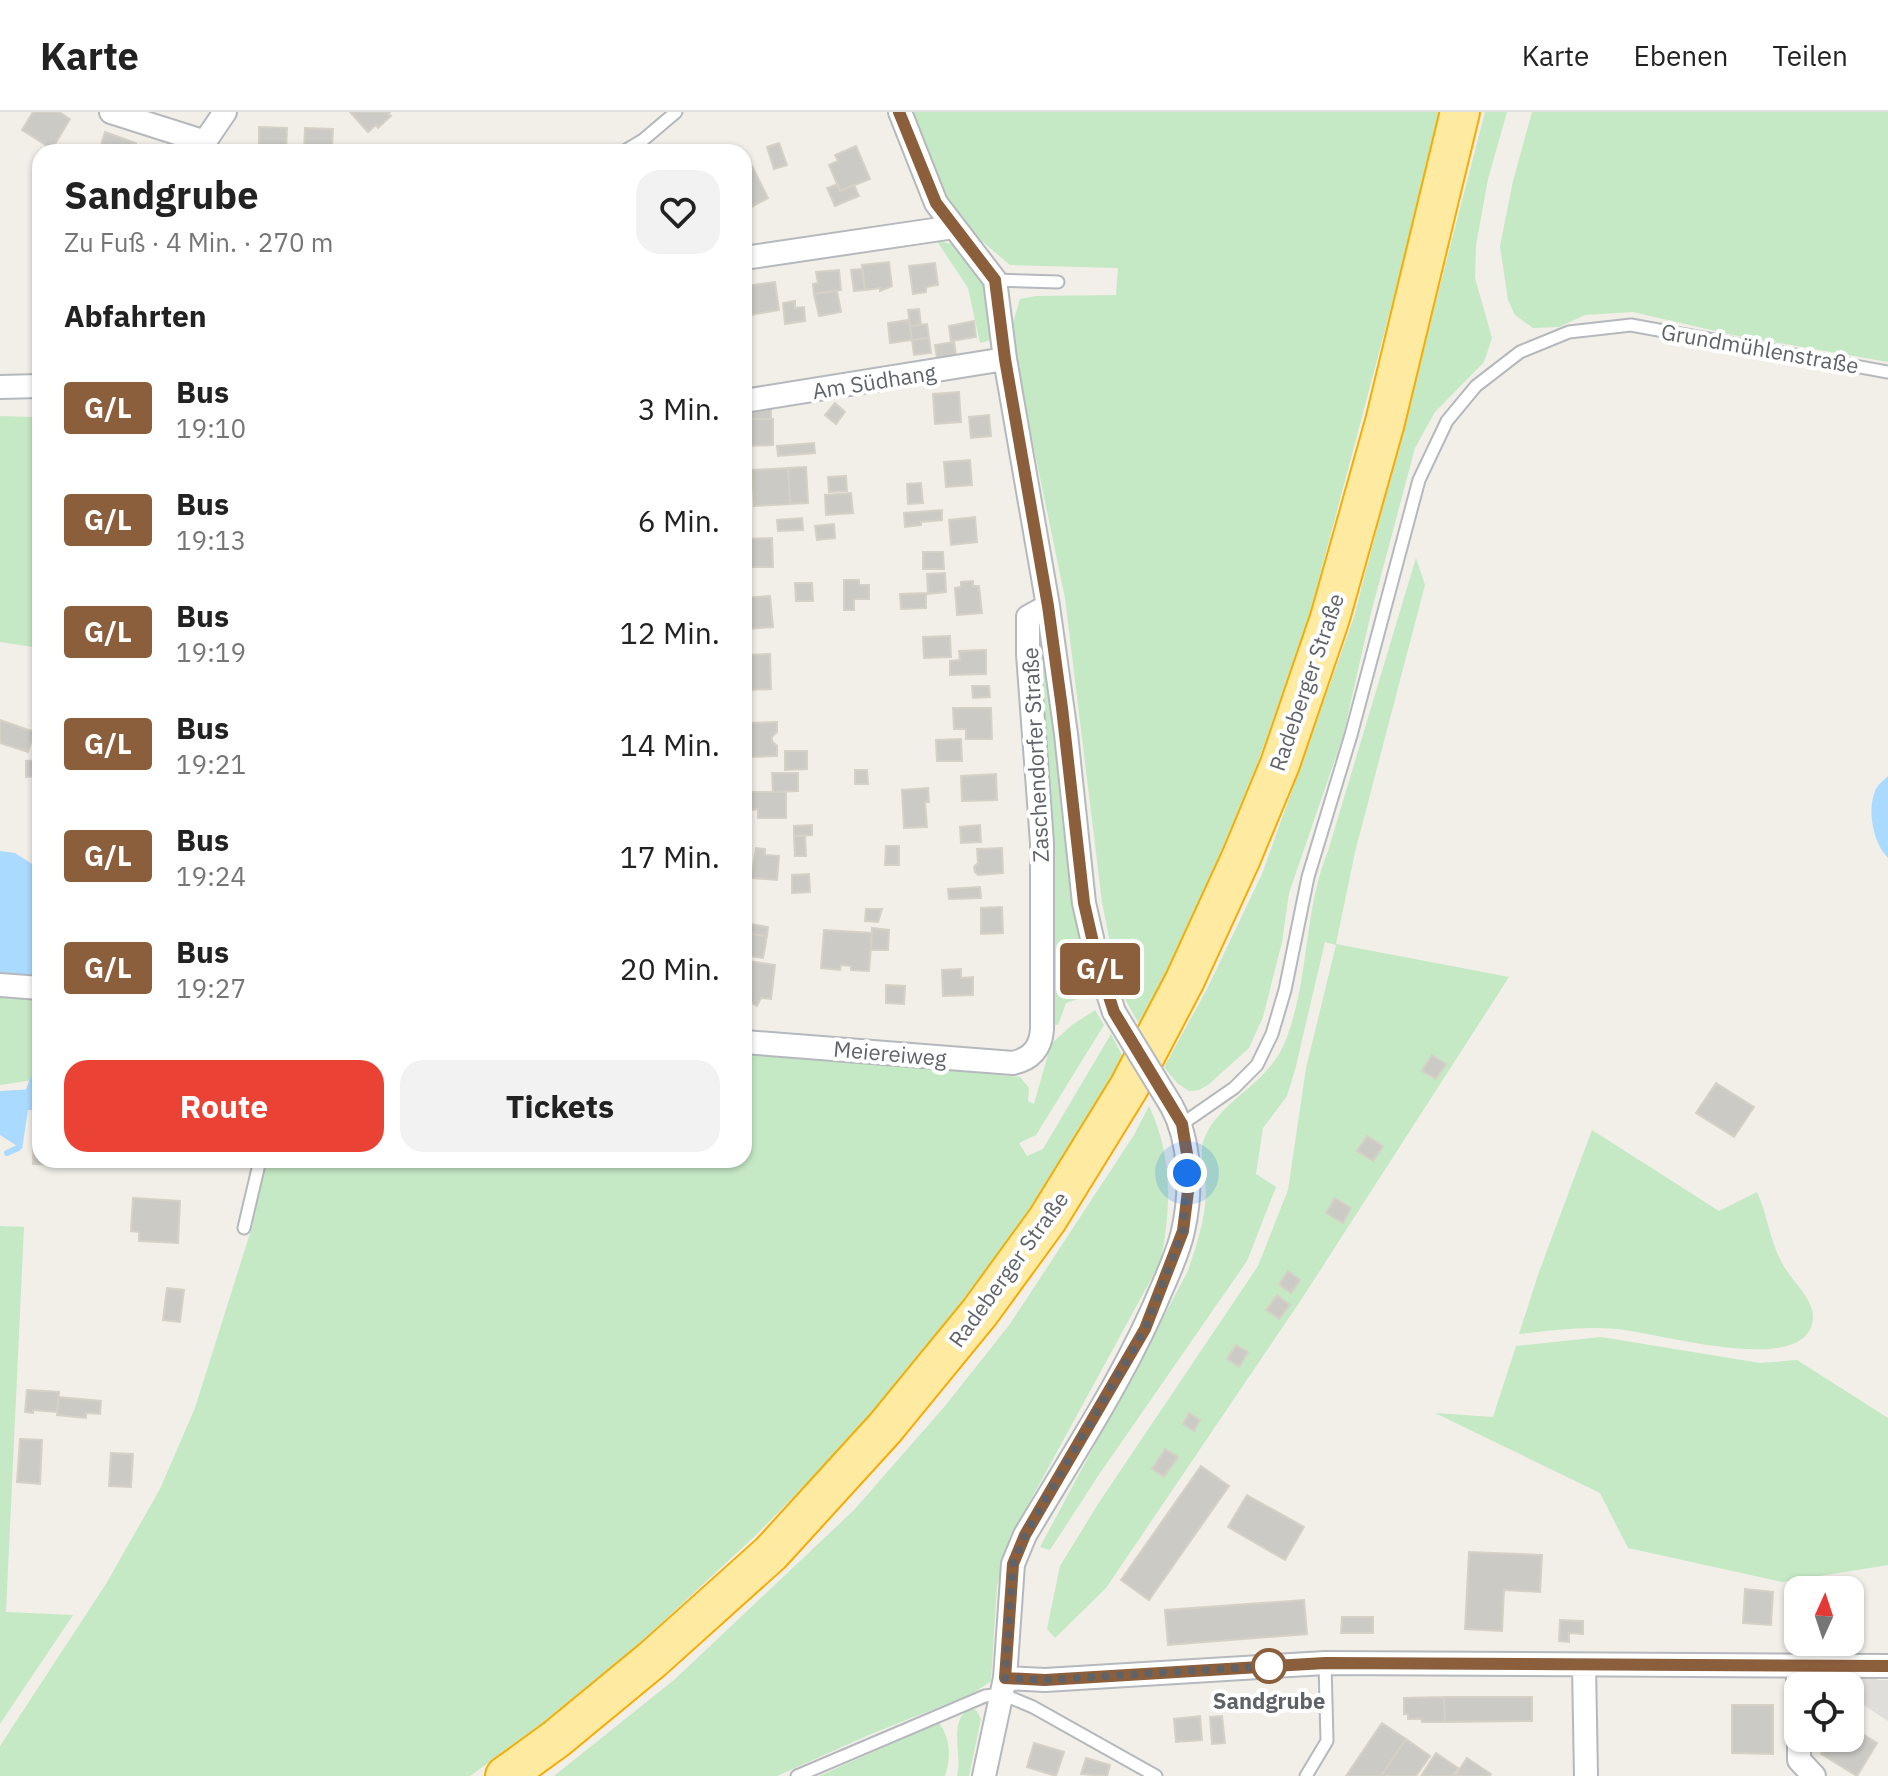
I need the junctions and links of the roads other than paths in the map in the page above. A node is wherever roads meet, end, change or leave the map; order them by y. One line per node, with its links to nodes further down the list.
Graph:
1 (111, 112): 2 (street)
2 (225, 112)
3 (676, 112): 6 (lane)
4 (900, 112): 7 (street)
5 (1460, 112): 31 (highway, Radeberger Straße)
6 (636, 144)
7 (954, 227): 8 (street); 9 (street)
8 (752, 257)
9 (995, 280): 10 (lane); 11 (street)
10 (1058, 282)
11 (1005, 359): 15 (street, Am Südhang); 16 (street)
12 (1888, 372): 21 (lane, Grundmühlenstraße)
13 (32, 386): 14 (street)
14 (0, 387)
15 (752, 400)
16 (1048, 606): 20 (street, Zaschendorfer Straße); 21 (street, bridge)
17 (0, 985): 18 (street)
18 (32, 987)
19 (752, 1043): 20 (street, Meiereiweg)
20 (1032, 1054)
21 (1176, 1115): 29 (street)
22 (258, 1168): 23 (lane)
23 (244, 1228)
24 (1325, 1663): 25 (street); 29 (street); 35 (lane)
25 (1584, 1665): 28 (street); 36 (street)
26 (1888, 1666): 27 (street)
27 (1834, 1672)
28 (1784, 1675)
29 (1004, 1686): 32 (lane); 33 (street); 34 (lane)
30 (1799, 1752): 37 (street)
31 (505, 1776)
32 (797, 1776)
33 (984, 1776)
34 (1156, 1776)
35 (1306, 1776)
36 (1586, 1776)
37 (1814, 1776)

